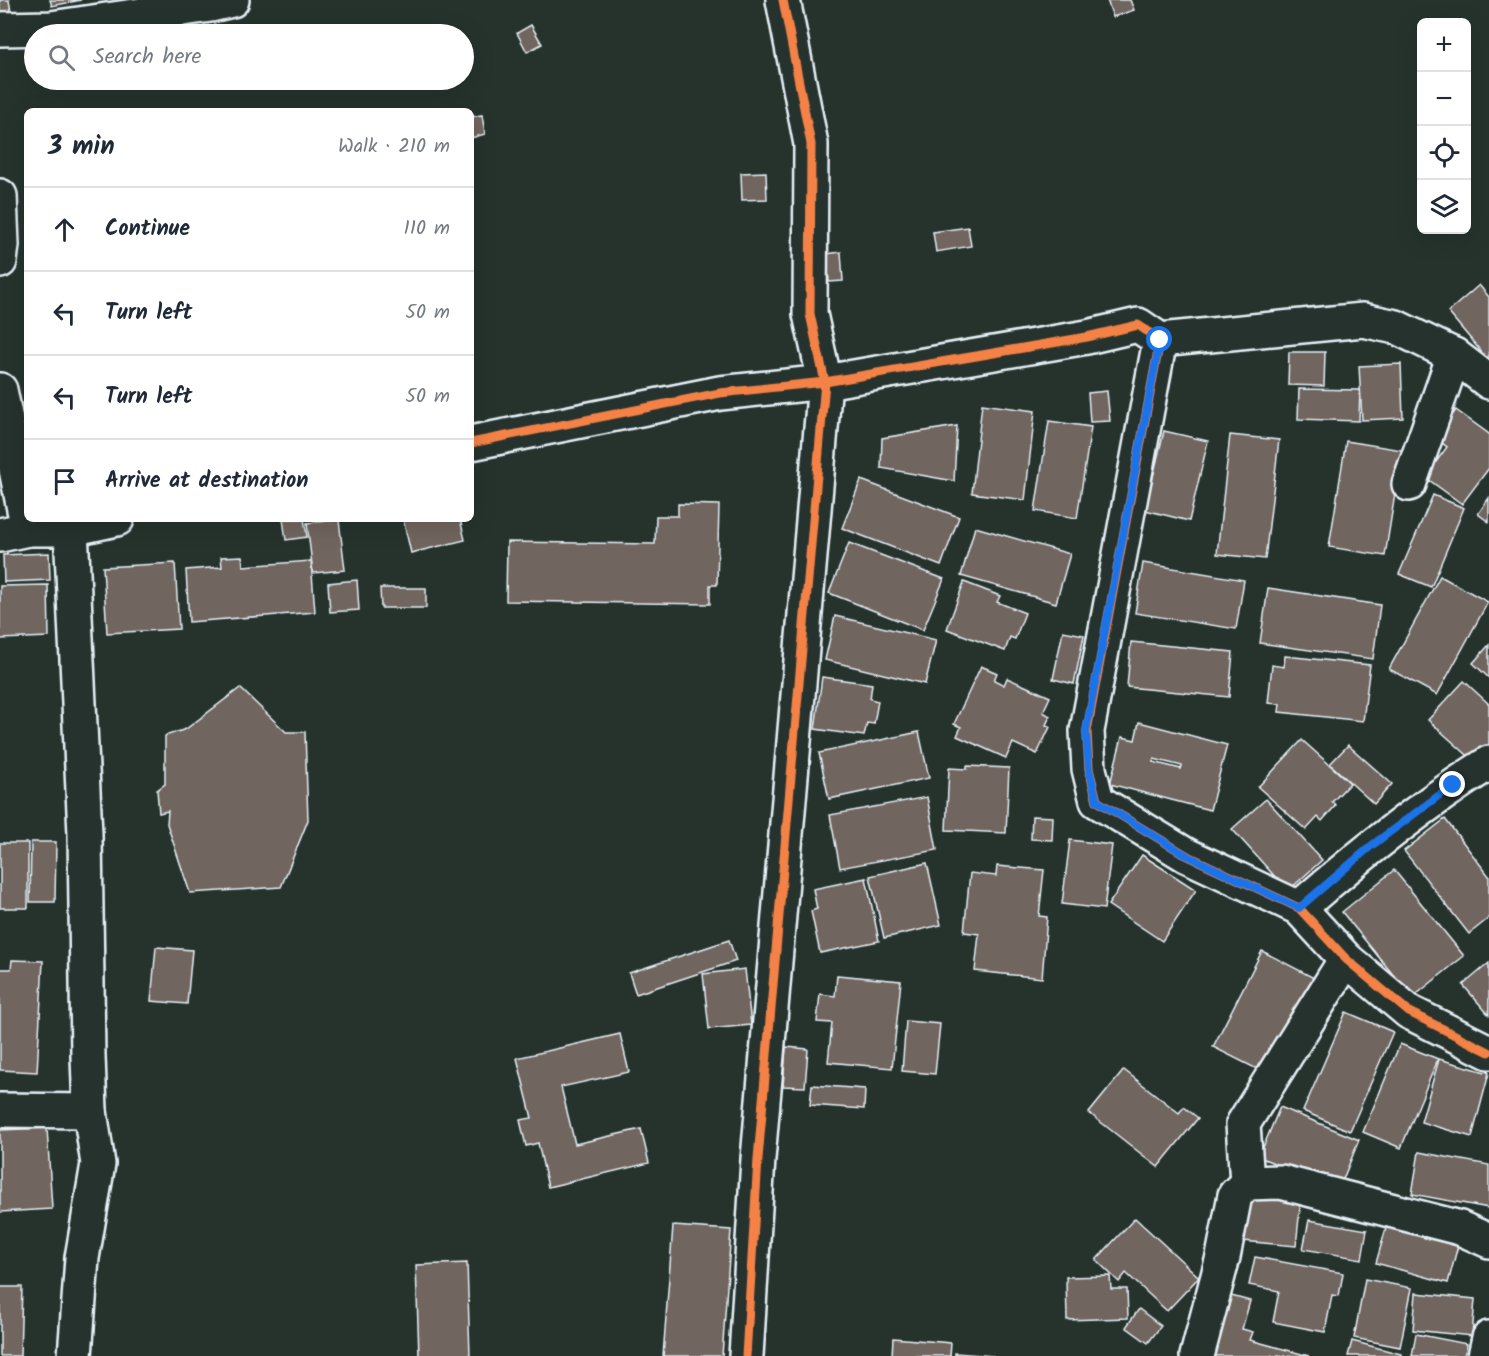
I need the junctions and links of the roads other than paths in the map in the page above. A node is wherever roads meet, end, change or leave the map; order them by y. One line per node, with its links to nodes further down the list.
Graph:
1 (232, 0): 3 (street)
2 (783, 0): 10 (street)
3 (79, 24)
4 (0, 29): 5 (street)
5 (24, 29)
6 (0, 196): 7 (street)
7 (0, 261)
8 (1160, 340): 9 (street); 10 (street); 19 (street)
9 (1454, 355): 11 (street); 14 (street)
10 (825, 382): 13 (street); 28 (street)
11 (1489, 382)
12 (0, 390): 17 (street)
13 (474, 442)
14 (1409, 484)
15 (103, 522): 16 (street)
16 (71, 529): 17 (street); 23 (street)
17 (14, 532)
18 (1484, 776): 19 (street)
19 (1299, 908): 20 (street)
20 (1346, 959): 21 (street); 24 (street)
21 (1489, 1052)
22 (0, 1110): 23 (street)
23 (90, 1111): 27 (street)
24 (1247, 1183): 25 (street); 29 (street)
25 (1489, 1241)
26 (1489, 1338): 30 (street)
27 (75, 1356)
28 (746, 1356)
29 (1197, 1356)
30 (1485, 1356)

